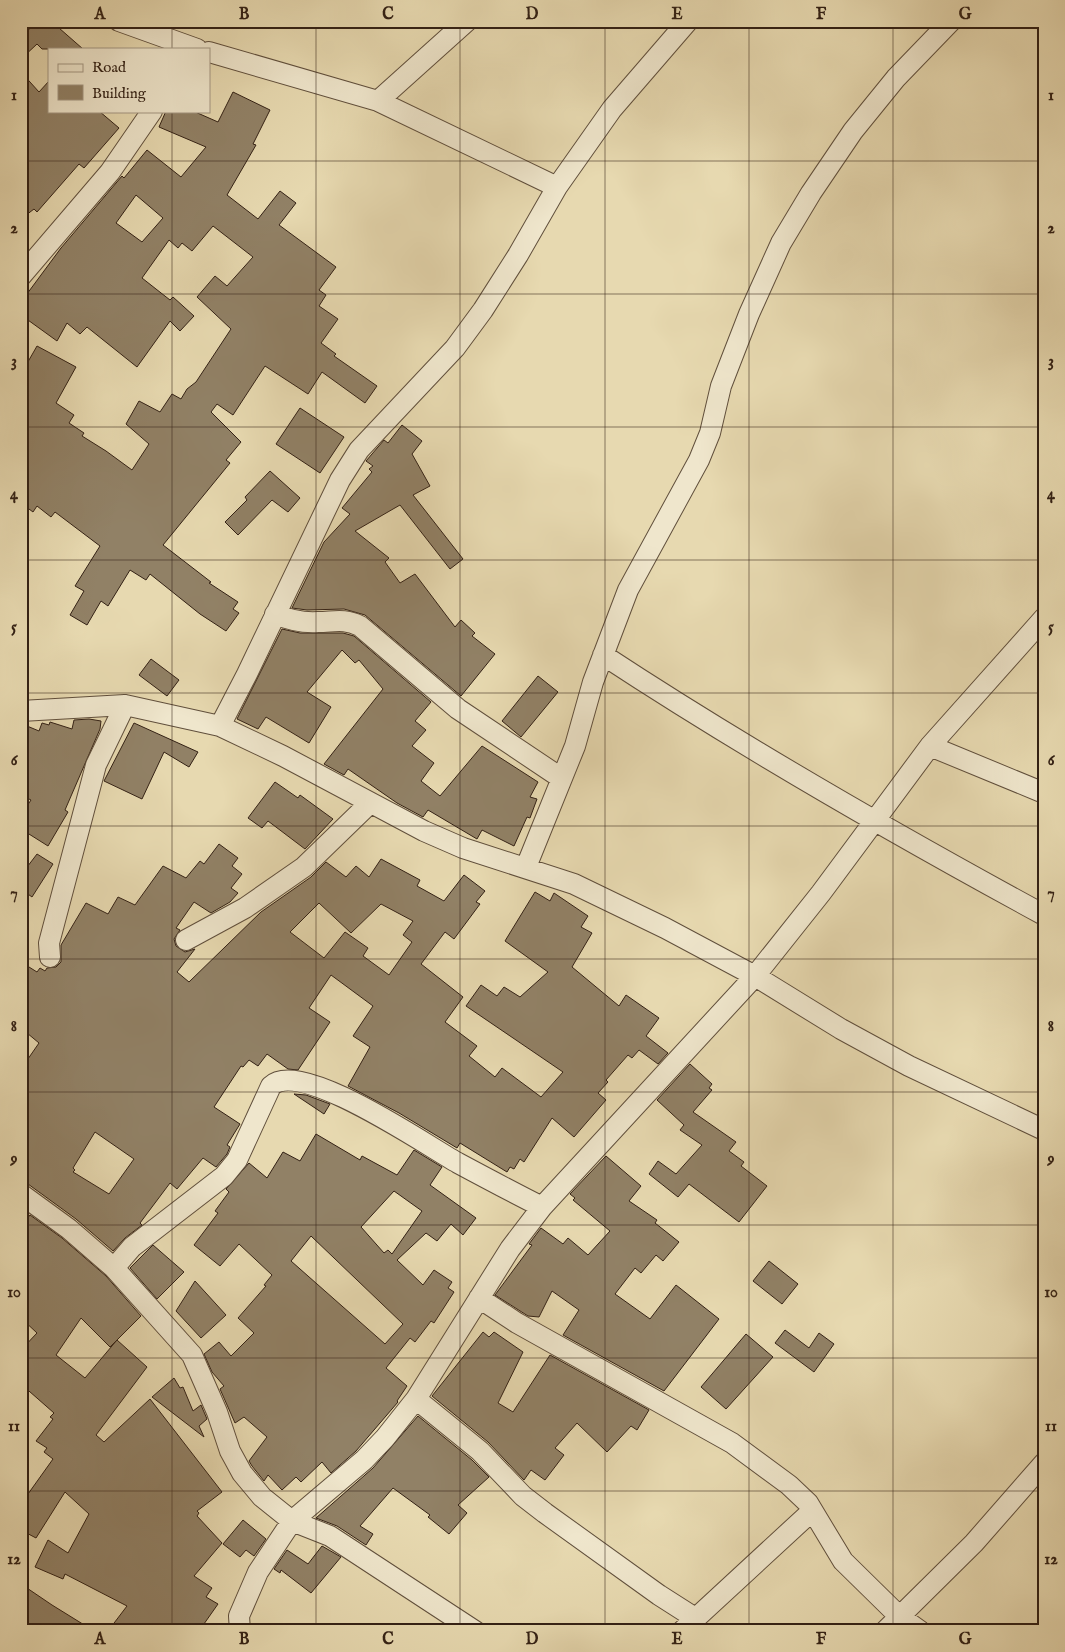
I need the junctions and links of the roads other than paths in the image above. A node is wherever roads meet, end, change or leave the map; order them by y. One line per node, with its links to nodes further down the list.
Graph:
1 (119, 21): 5 (street)
2 (467, 21): 7 (street)
3 (688, 21): 9 (street)
4 (951, 21): 13 (street)
5 (193, 48)
6 (210, 53): 7 (street)
7 (378, 101): 9 (street)
8 (151, 112): 10 (street)
9 (557, 187): 11 (street)
10 (21, 276)
11 (274, 614): 16 (street); 18 (street)
12 (1044, 618): 17 (street)
13 (603, 655): 18 (street); 21 (street)
14 (125, 706): 15 (street); 16 (street); 25 (street)
15 (21, 711)
16 (220, 726): 20 (street)
17 (930, 746): 19 (street); 21 (street)
18 (561, 778): 22 (street)
19 (1044, 793)
20 (370, 803): 22 (street); 24 (street)
21 (873, 822): 23 (street); 26 (street)
22 (526, 867): 26 (street)
23 (1044, 916)
24 (186, 940)
25 (50, 956)
26 (755, 976): 27 (street); 29 (street)
27 (1044, 1130)
28 (21, 1194): 30 (street)
29 (542, 1207): 30 (street); 31 (street)
30 (114, 1268): 35 (street)
31 (478, 1298): 32 (street); 34 (street)
32 (416, 1399): 35 (street); 37 (street)
33 (1044, 1463): 36 (street)
34 (812, 1511): 36 (street); 37 (street)
35 (292, 1521): 38 (street); 39 (street)
36 (900, 1616): 40 (street); 41 (street)
37 (688, 1624)
38 (240, 1631)
39 (475, 1631)
40 (885, 1631)
41 (920, 1631)

